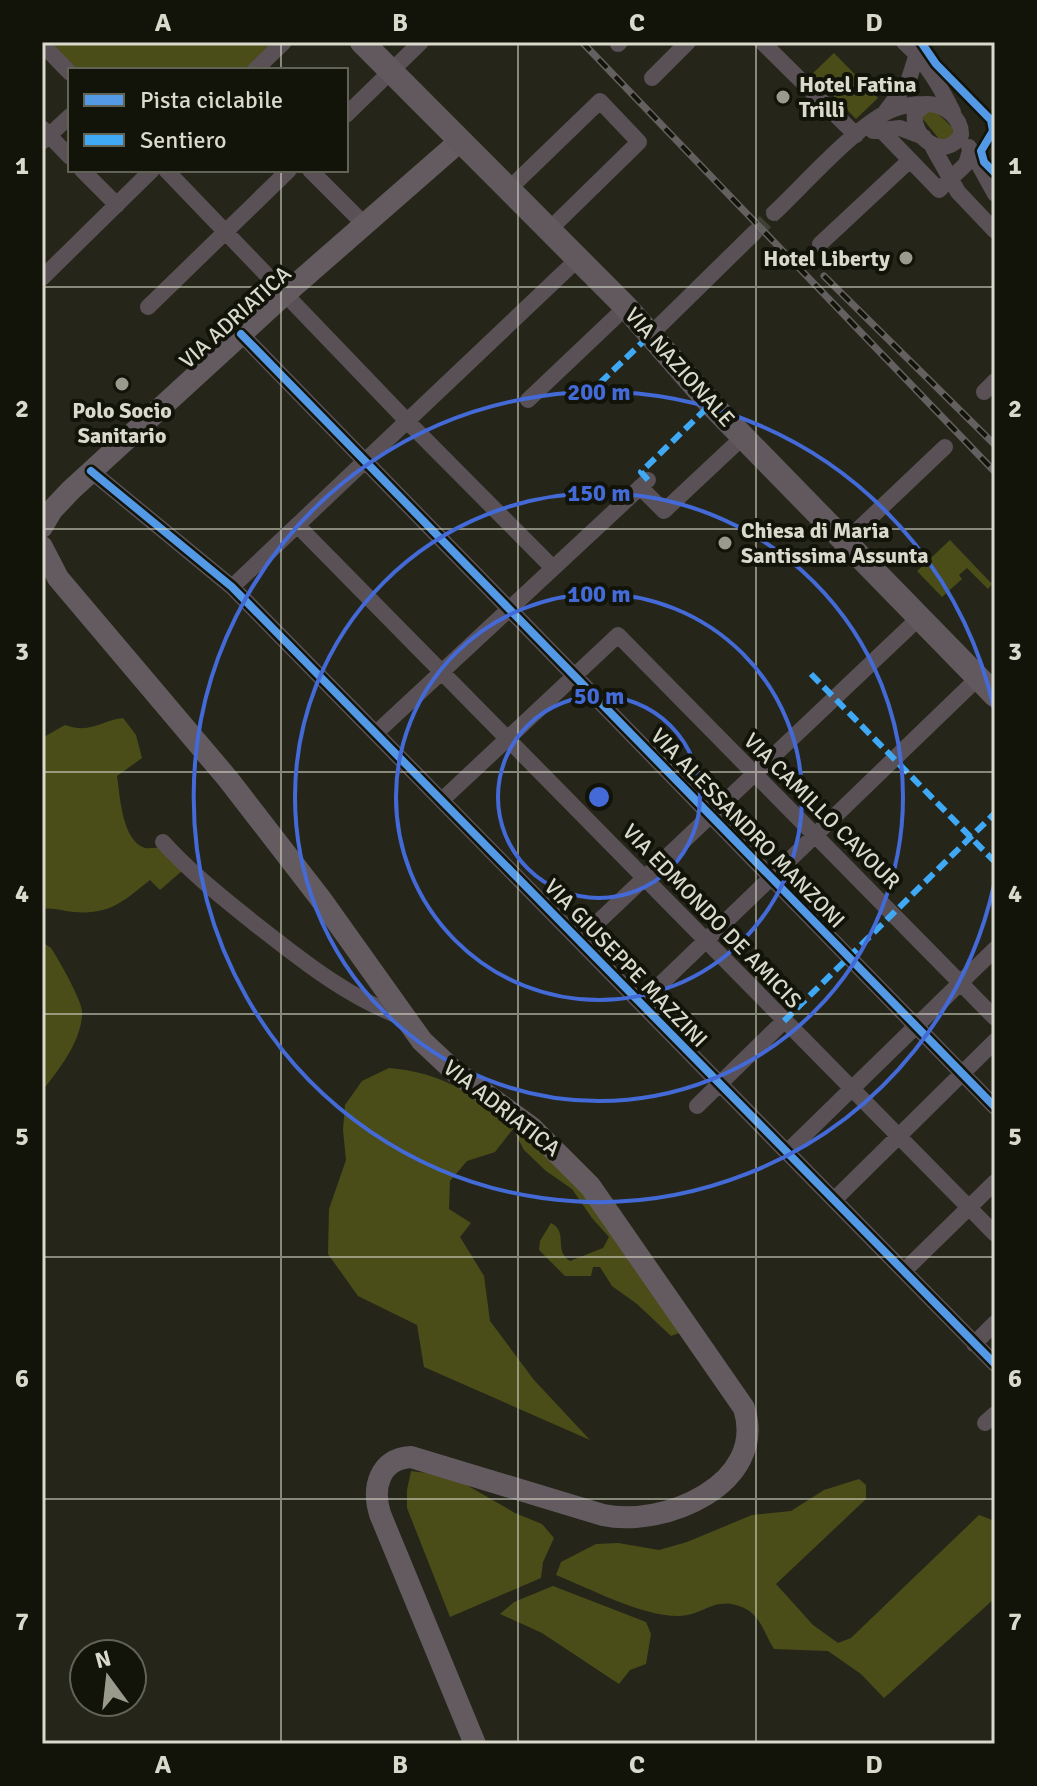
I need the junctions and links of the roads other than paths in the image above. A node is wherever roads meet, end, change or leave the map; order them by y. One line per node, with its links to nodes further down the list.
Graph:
1 (284, 42): 9 (street)
2 (362, 42): 11 (main road, VIA NAZIONALE)
3 (421, 42): 11 (street)
4 (688, 42): 12 (street)
5 (762, 42): 19 (street)
6 (904, 42): 8 (street)
7 (42, 44): 10 (street)
8 (917, 54): 13 (street); 16 (street); 17 (street)
9 (257, 68)
10 (68, 71)
11 (390, 72): 14 (street); 20 (main road, VIA NAZIONALE)
12 (652, 78)
13 (919, 107): 16 (street); 17 (street); 21 (street)
14 (348, 113)
15 (68, 118): 18 (street)
16 (881, 120): 19 (street); 21 (street); 24 (street)
17 (960, 125): 21 (street); 22 (street)
18 (44, 136): 23 (street)
19 (852, 138): 34 (street)
20 (460, 141): 31 (main road, VIA NAZIONALE); 35 (main road, VIA ADRIATICA)
21 (931, 143): 30 (street)
22 (970, 151): 30 (street); 32 (street)
23 (68, 155)
24 (909, 161): 30 (street); 40 (street)
25 (84, 172): 33 (street)
26 (150, 172): 33 (street)
27 (168, 172): 38 (street)
28 (287, 172): 38 (street)
29 (312, 172): 35 (street)
30 (958, 180): 32 (street); 37 (street)
31 (509, 189): 36 (main road, VIA NAZIONALE); 36 (street)
32 (993, 191)
33 (117, 205): 42 (street)
34 (774, 213)
35 (365, 225): 43 (main road, VIA ADRIATICA)
36 (550, 229): 41 (main road, VIA NAZIONALE)
37 (995, 231)
38 (226, 232): 43 (street); 44 (street)
39 (754, 233): 47 (street)
40 (820, 244)
41 (579, 258): 45 (main road, VIA NAZIONALE); 49 (street)
42 (45, 270)
43 (285, 294): 46 (main road, VIA ADRIATICA); 49 (street)
44 (148, 307)
45 (626, 307): 47 (main road, VIA NAZIONALE); 48 (street)
46 (241, 334): 52 (street, VIA ALESSANDRO MANZONI); 53 (main road, VIA ADRIATICA)
47 (651, 334): 50 (main road, VIA NAZIONALE)
48 (528, 400)
49 (407, 421): 52 (street); 58 (street)
50 (743, 437): 56 (main road, VIA NAZIONALE); 58 (street)
51 (945, 447): 56 (street)
52 (365, 461): 54 (street); 60 (street, VIA ALESSANDRO MANZONI)
53 (91, 471): 55 (main road, VIA ADRIATICA); 59 (street, VIA GIUSEPPE MAZZINI)
54 (297, 525): 59 (street); 62 (street, VIA EDMONDO DE AMICIS)
55 (42, 527)
56 (846, 541): 61 (main road, VIA NAZIONALE)
57 (42, 547): 79 (main road, VIA ADRIATICA)
58 (553, 568): 60 (street)
59 (232, 587): 65 (street, VIA GIUSEPPE MAZZINI)
60 (509, 609): 62 (street); 63 (street, VIA ALESSANDRO MANZONI)
61 (920, 617): 64 (main road, VIA NAZIONALE); 67 (street)
62 (442, 672): 65 (street); 66 (street, VIA EDMONDO DE AMICIS)
63 (575, 676): 66 (street); 67 (street, VIA CAMILLO CAVOUR); 69 (street, VIA ALESSANDRO MANZONI)
64 (987, 687): 70 (street)
65 (376, 733): 68 (street, VIA GIUSEPPE MAZZINI)
66 (507, 739): 68 (street); 73 (street, VIA EDMONDO DE AMICIS)
67 (755, 774): 69 (street); 70 (street, VIA CAMILLO CAVOUR)
68 (442, 800): 74 (street, VIA GIUSEPPE MAZZINI)
69 (711, 815): 72 (street, VIA ALESSANDRO MANZONI); 73 (street)
70 (815, 835): 72 (street); 77 (street, VIA CAMILLO CAVOUR)
71 (163, 842): 79 (street)
72 (771, 877): 75 (street); 82 (street, VIA ALESSANDRO MANZONI)
73 (644, 879): 74 (street); 75 (street, VIA EDMONDO DE AMICIS)
74 (579, 940): 78 (street, VIA GIUSEPPE MAZZINI)
75 (706, 941): 78 (street); 81 (street, VIA EDMONDO DE AMICIS)
76 (995, 949): 77 (street)
77 (960, 983): 80 (street, VIA CAMILLO CAVOUR); 82 (street)
78 (641, 1003): 85 (street, VIA GIUSEPPE MAZZINI)
79 (404, 1018): 99 (main road, VIA ADRIATICA)
80 (995, 1018)
81 (784, 1021): 85 (street); 86 (street, VIA EDMONDO DE AMICIS)
82 (916, 1026): 84 (street, VIA ALESSANDRO MANZONI); 86 (street)
83 (995, 1041): 84 (street)
84 (963, 1073): 88 (street, VIA ALESSANDRO MANZONI); 89 (street)
85 (720, 1084): 87 (street); 90 (street, VIA GIUSEPPE MAZZINI)
86 (851, 1090): 89 (street, VIA EDMONDO DE AMICIS); 90 (street)
87 (697, 1106)
88 (995, 1107)
89 (898, 1137): 92 (street); 93 (street, VIA EDMONDO DE AMICIS)
90 (787, 1152): 92 (street, VIA GIUSEPPE MAZZINI)
91 (995, 1182): 93 (street)
92 (834, 1200): 95 (street, VIA GIUSEPPE MAZZINI)
93 (969, 1207): 94 (street, VIA EDMONDO DE AMICIS); 95 (street)
94 (995, 1234)
95 (904, 1271): 97 (street, VIA GIUSEPPE MAZZINI)
96 (995, 1323): 97 (street)
97 (974, 1344): 98 (street, VIA GIUSEPPE MAZZINI)
98 (995, 1364)
99 (475, 1744)

